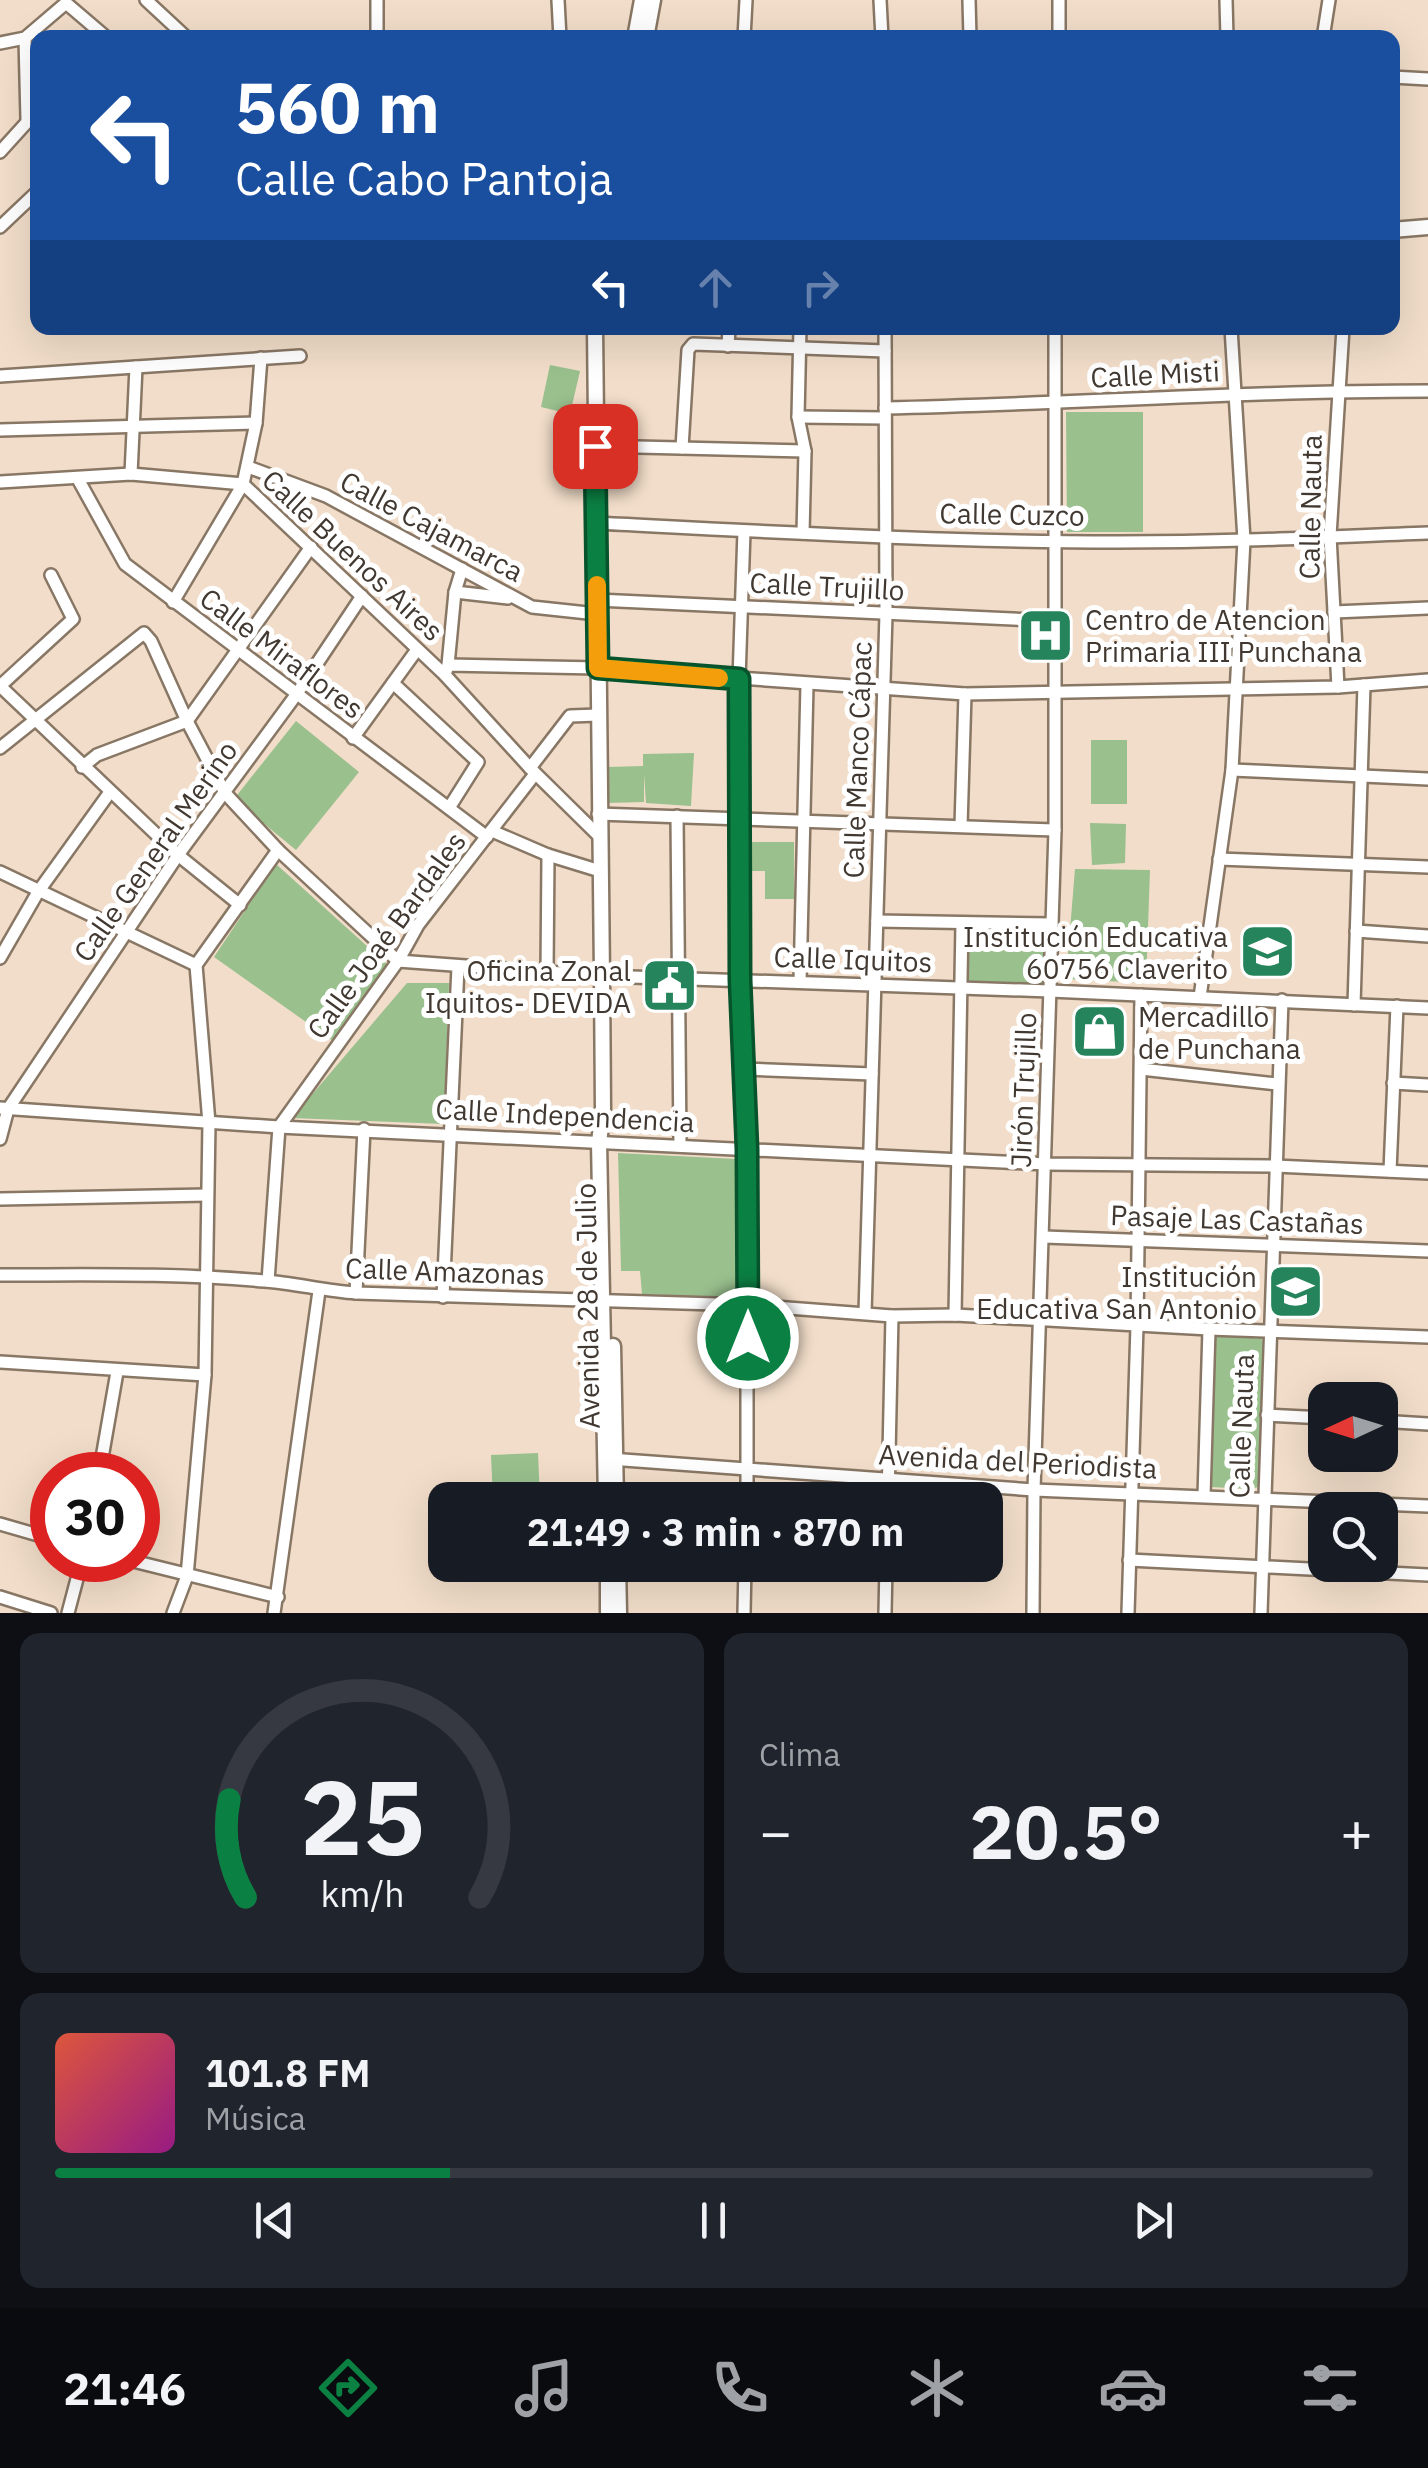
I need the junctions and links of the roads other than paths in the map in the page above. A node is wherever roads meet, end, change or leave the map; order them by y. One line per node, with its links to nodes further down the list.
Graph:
1 (146, 0): 14 (street)
2 (377, 0): 15 (street)
3 (558, 0): 16 (street)
4 (642, 0): 17 (main road)
5 (653, 0): 18 (main road)
6 (746, 0): 19 (street)
7 (880, 0): 20 (street)
8 (969, 0): 21 (street)
9 (1058, 0): 22 (street)
10 (1226, 0): 23 (street)
11 (1329, 0): 24 (street)
12 (41, 30): 13 (street)
13 (99, 30)
14 (179, 30)
15 (377, 30)
16 (560, 30)
17 (636, 30)
18 (647, 30)
19 (744, 30)
20 (882, 30)
21 (970, 30)
22 (1059, 30)
23 (1227, 30)
24 (1324, 30)
25 (30, 36): 26 (street)
26 (25, 38): 27 (street); 31 (street)
27 (0, 43)
28 (1400, 77): 29 (street)
29 (1428, 78)
30 (30, 117): 31 (street)
31 (27, 120): 32 (street)
32 (0, 152)
33 (30, 199): 34 (street)
34 (0, 227)
35 (1428, 228): 36 (main road)
36 (1400, 230)
37 (596, 335): 60 (main road, Avenida 28 de Julio)
38 (729, 335): 44 (street)
39 (800, 335): 45 (street)
40 (885, 335): 46 (street, Calle Manco Cápac)
41 (1056, 335): 54 (street, Jirón Trujillo)
42 (1231, 335): 53 (street)
43 (1342, 335): 51 (street, Calle Nauta)
44 (728, 346): 45 (street); 61 (street)
45 (799, 348): 46 (street); 56 (street)
46 (886, 352): 55 (street, Calle Manco Cápac)
47 (300, 356): 48 (street)
48 (262, 358): 49 (street); 57 (street)
49 (136, 367): 50 (street); 58 (street)
50 (0, 376)
51 (1338, 391): 52 (street, Calle Misti); 53 (street, Calle Misti); 72 (street, Calle Nauta)
52 (1428, 391)
53 (1234, 396): 54 (street, Calle Misti); 75 (street)
54 (1055, 404): 55 (street, Calle Misti); 74 (street, Jirón Trujillo)
55 (885, 413): 56 (street, Calle Misti); 73 (street, Calle Manco Cápac)
56 (798, 416): 62 (street)
57 (256, 423): 58 (street); 63 (street)
58 (132, 428): 59 (street); 64 (street)
59 (0, 430)
60 (595, 446): 61 (street); 68 (main road, Avenida 28 de Julio)
61 (682, 448): 62 (street)
62 (805, 450): 70 (street)
63 (248, 467): 67 (street); 77 (street, Calle Cajamarca)
64 (130, 474): 65 (street, Calle Buenos Aires); 67 (street, Calle Buenos Aires)
65 (78, 479): 66 (street, Calle Buenos Aires); 82 (street, Calle Miraflores)
66 (0, 482)
67 (243, 484): 76 (street, Calle Buenos Aires); 82 (street)
68 (596, 522): 69 (street, Calle Cuzco); 83 (main road, Avenida 28 de Julio)
69 (744, 530): 70 (street, Calle Cuzco); 84 (street)
70 (803, 533): 73 (street, Calle Cuzco)
71 (1428, 533): 72 (street, Calle Cuzco)
72 (1330, 536): 75 (street, Calle Cuzco); 86 (street, Calle Nauta)
73 (885, 537): 74 (street, Calle Cuzco); 87 (street, Calle Manco Cápac)
74 (1054, 540): 75 (street, Calle Cuzco); 88 (street, Jirón Trujillo)
75 (1244, 540): 99 (street)
76 (311, 547): 80 (street, Calle Buenos Aires); 89 (street)
77 (462, 568): 79 (street); 81 (street, Calle Cajamarca)
78 (51, 575): 97 (street)
79 (455, 592): 81 (street); 92 (street)
80 (362, 596): 90 (street, Calle Buenos Aires); 104 (street, Calle General Merino)
81 (512, 598): 83 (street, Calle Cajamarca)
82 (173, 602): 89 (street, Calle Miraflores)
83 (597, 607): 84 (street, Calle Trujillo); 91 (main road, Avenida 28 de Julio)
84 (741, 607): 87 (street, Calle Trujillo); 93 (street)
85 (1428, 608): 86 (street)
86 (1334, 612): 100 (street, Calle Nauta)
87 (886, 614): 88 (street, Calle Trujillo); 101 (street, Calle Manco Cápac)
88 (1054, 621): 102 (street, Jirón Trujillo)
89 (240, 651): 104 (street, Calle Miraflores); 106 (street)
90 (416, 651): 92 (street, Calle Buenos Aires); 95 (street)
91 (598, 668): 92 (street); 93 (street); 105 (main road, Avenida 28 de Julio)
92 (446, 670): 112 (street, Calle Buenos Aires)
93 (739, 679): 96 (street); 120 (street)
94 (1428, 680): 98 (street)
95 (393, 683): 108 (street); 117 (street)
96 (807, 685): 101 (street); 121 (street)
97 (0, 686): 107 (street)
98 (1364, 686): 100 (street); 113 (street)
99 (1235, 687): 100 (street); 102 (street); 111 (street)
100 (1338, 687)
101 (884, 690): 103 (street); 122 (street, Calle Manco Cápac)
102 (1056, 692): 103 (street); 124 (street, Jirón Trujillo)
103 (964, 694): 123 (street)
104 (296, 695): 108 (street, Calle Miraflores); 116 (street, Calle General Merino)
105 (598, 715): 112 (street, Calle Joaé Bardales); 118 (main road, Avenida 28 de Julio)
106 (187, 721): 107 (street); 110 (street); 116 (street)
107 (34, 722): 109 (street); 110 (street)
108 (353, 738): 117 (street, Calle Miraflores)
109 (0, 748)
110 (82, 767): 115 (street)
111 (1232, 770): 113 (street); 130 (street)
112 (532, 771): 125 (street, Calle Joaé Bardales); 126 (street, Calle Buenos Aires)
113 (1362, 778): 114 (street); 131 (street)
114 (1428, 780)
115 (110, 792): 128 (street); 135 (street)
116 (226, 793): 127 (street); 128 (street, Calle General Merino)
117 (449, 808): 125 (street, Calle Miraflores)
118 (598, 814): 119 (street); 126 (main road, Avenida 28 de Julio)
119 (677, 816): 120 (street); 149 (street)
120 (741, 818): 121 (street); 150 (street)
121 (804, 821): 122 (street); 151 (street)
122 (878, 823): 123 (street); 137 (street, Calle Manco Cápac)
123 (961, 826): 124 (street)
124 (1055, 830): 139 (street, Jirón Trujillo)
125 (490, 834): 129 (street, Calle Miraflores); 144 (street, Calle Joaé Bardales)
126 (599, 836): 133 (main road, Avenida 28 de Julio)
127 (278, 850): 136 (street); 144 (street)
128 (178, 855): 136 (street); 141 (street, Calle General Merino)
129 (548, 855): 133 (street, Calle Miraflores); 147 (street)
130 (1219, 859): 131 (street); 156 (street)
131 (1360, 864): 132 (street); 140 (street)
132 (1428, 867)
133 (600, 871): 148 (main road, Avenida 28 de Julio)
134 (0, 872): 135 (street)
135 (38, 892): 141 (street); 143 (street)
136 (240, 904): 145 (street)
137 (876, 920): 138 (street); 152 (street, Calle Manco Cápac)
138 (962, 923): 139 (street); 153 (street)
139 (1052, 924): 154 (street, Jirón Trujillo)
140 (1356, 931): 142 (street); 158 (street)
141 (126, 934): 145 (street); 167 (street, Calle General Merino)
142 (1428, 936)
143 (0, 958)
144 (398, 961): 146 (street, Calle Iquitos); 169 (street, Calle Joaé Bardales)
145 (196, 965): 168 (street)
146 (458, 967): 147 (street, Calle Iquitos); 171 (street)
147 (547, 972): 148 (street, Calle Iquitos)
148 (602, 976): 149 (street, Calle Iquitos); 173 (main road, Avenida 28 de Julio)
149 (678, 978): 150 (street, Calle Iquitos); 174 (street)
150 (740, 980): 151 (street, Calle Iquitos); 161 (street)
151 (800, 982): 152 (street, Calle Iquitos)
152 (875, 984): 153 (street, Calle Iquitos); 163 (street, Calle Manco Cápac)
153 (962, 987): 154 (street, Calle Iquitos); 177 (street)
154 (1050, 990): 155 (street, Calle Iquitos); 179 (street, Jirón Trujillo)
155 (1141, 995): 156 (street, Calle Iquitos); 162 (street)
156 (1200, 996): 157 (street, Calle Iquitos)
157 (1282, 1000): 158 (street, Calle Iquitos); 165 (street, Calle Nauta)
158 (1354, 1004): 159 (street, Calle Iquitos)
159 (1397, 1006): 160 (street, Calle Iquitos); 164 (street)
160 (1428, 1008)
161 (744, 1069): 163 (street); 175 (street)
162 (1141, 1069): 165 (street); 178 (street)
163 (872, 1074): 176 (street, Calle Manco Cápac)
164 (1393, 1083): 166 (street); 181 (street)
165 (1277, 1084): 180 (street, Calle Nauta)
166 (1428, 1085)
167 (4, 1108): 168 (street, Calle Independencia); 172 (street, Calle General Merino)
168 (209, 1124): 169 (street, Calle Independencia); 183 (street)
169 (279, 1128): 170 (street, Calle Independencia); 191 (street)
170 (364, 1129): 171 (street, Calle Independencia); 193 (street)
171 (452, 1136): 173 (street, Calle Independencia); 194 (street)
172 (0, 1138)
173 (604, 1142): 174 (street, Calle Independencia); 195 (main road, Avenida 28 de Julio)
174 (680, 1146): 175 (street, Calle Independencia)
175 (747, 1149): 176 (street, Calle Independencia); 196 (street)
176 (870, 1156): 177 (street, Calle Independencia); 197 (street, Calle Manco Cápac)
177 (957, 1160): 179 (street, Calle Independencia); 198 (street)
178 (1140, 1163): 179 (street, Calle Independencia); 180 (street, Calle Independencia); 186 (street)
179 (1046, 1164): 185 (street, Jirón Trujillo)
180 (1275, 1166): 181 (street, Calle Independencia); 187 (street, Calle Nauta)
181 (1390, 1171): 182 (street, Calle Independencia)
182 (1428, 1173)
183 (207, 1195): 184 (street); 190 (street)
184 (0, 1199)
185 (1044, 1236): 186 (street, Pasaje Las Castañas); 200 (street, Jirón Trujillo)
186 (1138, 1240): 187 (street, Pasaje Las Castañas); 201 (street)
187 (1273, 1246): 188 (street, Pasaje Las Castañas); 202 (street, Calle Nauta)
188 (1428, 1251)
189 (0, 1275): 190 (street, Calle Amazonas)
190 (207, 1277): 191 (street, Calle Amazonas); 207 (street)
191 (268, 1281): 192 (street, Calle Amazonas)
192 (319, 1291): 193 (street, Calle Amazonas); 237 (street)
193 (356, 1293): 194 (street, Calle Amazonas)
194 (443, 1297): 195 (street, Calle Amazonas)
195 (607, 1301): 196 (street, Calle Amazonas); 213 (main road, Avenida 28 de Julio)
196 (748, 1305): 197 (street, Calle Amazonas); 214 (street)
197 (865, 1313): 199 (street, Calle Amazonas)
198 (956, 1315): 199 (street, Calle Amazonas); 200 (street, Calle Amazonas)
199 (892, 1316): 215 (street)
200 (1041, 1320): 201 (street, Calle Amazonas); 219 (street, Jirón Trujillo)
201 (1137, 1326): 203 (street, Calle Amazonas); 220 (street)
202 (1270, 1329): 203 (street, Calle Amazonas); 204 (street, Calle Amazonas); 208 (street, Calle Nauta)
203 (1208, 1330): 221 (street)
204 (1428, 1337)
205 (0, 1362): 206 (street)
206 (117, 1372): 207 (street); 212 (street)
207 (205, 1375): 230 (street)
208 (1267, 1415): 209 (street); 222 (street, Calle Nauta)
209 (1308, 1417)
210 (1398, 1423): 211 (street)
211 (1428, 1424)
212 (102, 1452)
213 (610, 1459): 214 (street, Avenida del Periodista); 216 (main road, Avenida 28 de Julio); 217 (main road, Avenida 28 de Julio)
214 (748, 1468): 215 (street, Avenida del Periodista); 218 (street)
215 (888, 1480): 219 (street, Avenida del Periodista)
216 (608, 1482)
217 (613, 1482)
218 (748, 1482)
219 (1034, 1490): 220 (street, Avenida del Periodista); 247 (street, Jirón Trujillo)
220 (1131, 1492): 221 (street, Avenida del Periodista); 226 (street)
221 (1204, 1496): 222 (street, Avenida del Periodista)
222 (1264, 1497): 223 (street, Avenida del Periodista); 227 (street, Calle Nauta)
223 (1428, 1506)
224 (0, 1524): 225 (street)
225 (30, 1533)
226 (1130, 1560): 227 (street); 248 (street)
227 (1262, 1568): 229 (street); 249 (street, Calle Nauta)
228 (160, 1569): 230 (street)
229 (1428, 1575)
230 (187, 1576): 237 (street); 241 (street)
231 (76, 1582): 240 (street)
232 (611, 1582): 236 (main road)
233 (615, 1582): 236 (main road)
234 (745, 1582): 245 (street)
235 (886, 1582): 246 (street)
236 (613, 1590): 243 (main road); 244 (main road)
237 (278, 1597): 242 (street)
238 (0, 1598): 239 (street)
239 (52, 1613)
240 (68, 1613)
241 (173, 1613)
242 (274, 1613)
243 (608, 1613)
244 (619, 1613)
245 (744, 1613)
246 (885, 1613)
247 (1034, 1613)
248 (1128, 1613)
249 (1261, 1613)

